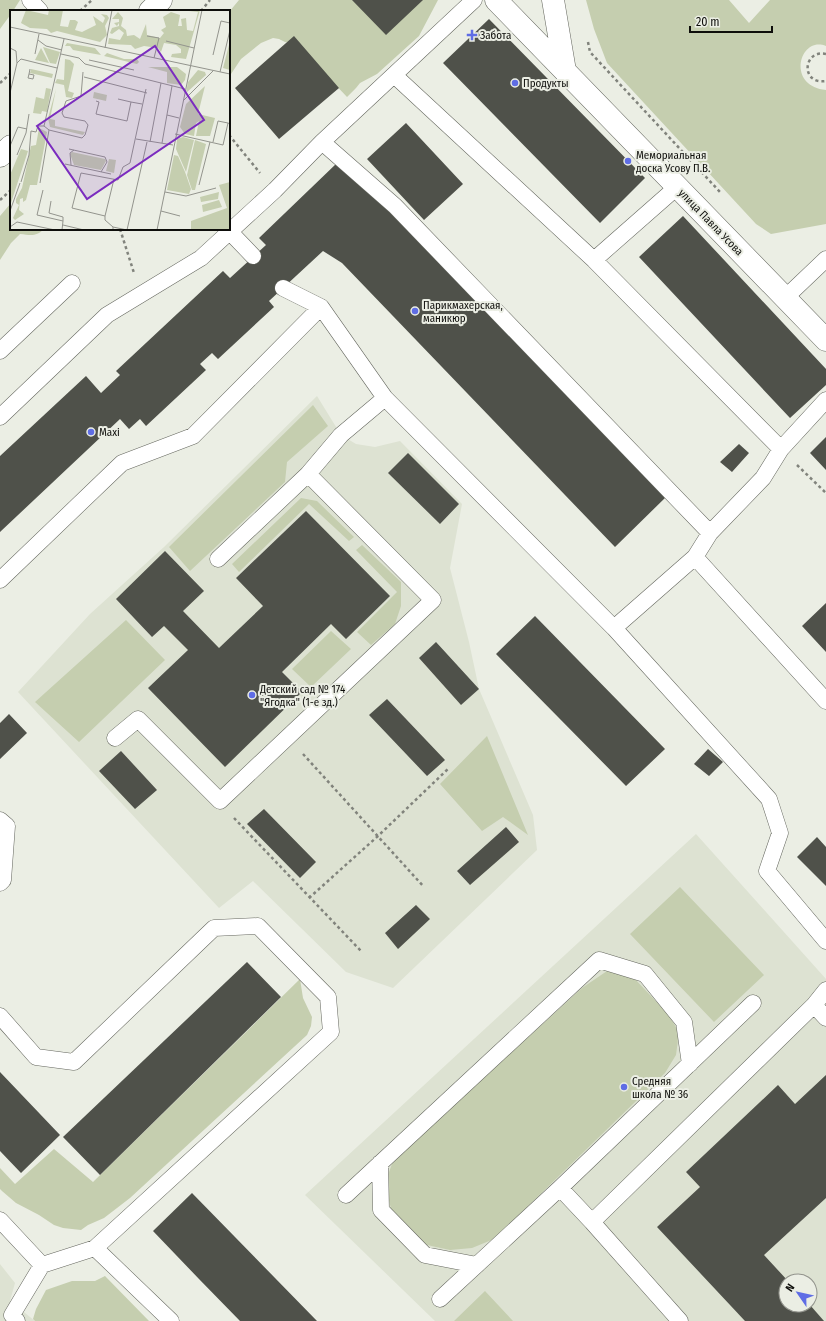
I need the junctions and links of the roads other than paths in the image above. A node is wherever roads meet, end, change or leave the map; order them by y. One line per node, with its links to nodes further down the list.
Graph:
1 (30, 0): 6 (lane)
2 (161, 0): 7 (street)
3 (474, 0): 9 (lane)
4 (496, 0): 8 (street, улица Павла Усова)
5 (553, 0): 8 (street)
6 (39, 10)
7 (151, 10)
8 (565, 72): 13 (street, улица Павла Усова)
9 (394, 75): 10 (lane); 17 (lane)
10 (322, 142): 14 (lane); 29 (lane)
11 (10, 147): 12 (street)
12 (0, 156)
13 (677, 187): 17 (lane); 20 (street, улица Павла Усова)
14 (230, 232): 15 (lane); 26 (lane)
15 (253, 256)
16 (826, 259): 20 (lane)
17 (594, 260): 27 (lane)
18 (72, 283): 23 (lane)
19 (282, 288): 21 (lane)
20 (785, 298): 22 (street, улица Павла Усова)
21 (321, 307): 24 (lane); 32 (lane)
22 (826, 340)
23 (0, 351)
24 (385, 398): 28 (lane); 33 (lane)
25 (826, 400): 27 (lane)
26 (0, 417)
27 (781, 449): 29 (lane)
28 (308, 474): 31 (lane); 35 (lane)
29 (710, 533): 30 (lane)
30 (695, 557): 33 (lane); 34 (lane)
31 (218, 560)
32 (0, 580)
33 (614, 628): 38 (lane)
34 (826, 701)
35 (115, 738)
36 (0, 820): 37 (lane)
37 (0, 883)
38 (826, 941)
39 (826, 990): 41 (lane)
40 (753, 1003): 44 (lane)
41 (814, 1004): 43 (lane); 49 (lane)
42 (0, 1016): 50 (lane)
43 (826, 1018)
44 (690, 1064): 45 (lane); 46 (lane)
45 (380, 1163): 47 (lane); 52 (lane)
46 (560, 1188): 49 (lane); 52 (lane)
47 (346, 1195)
48 (0, 1220): 51 (lane)
49 (592, 1222): 56 (lane)
50 (95, 1248): 51 (lane); 55 (lane)
51 (42, 1265): 54 (lane)
52 (477, 1265): 53 (lane)
53 (440, 1299)
54 (17, 1321)
55 (171, 1321)
56 (680, 1321)

